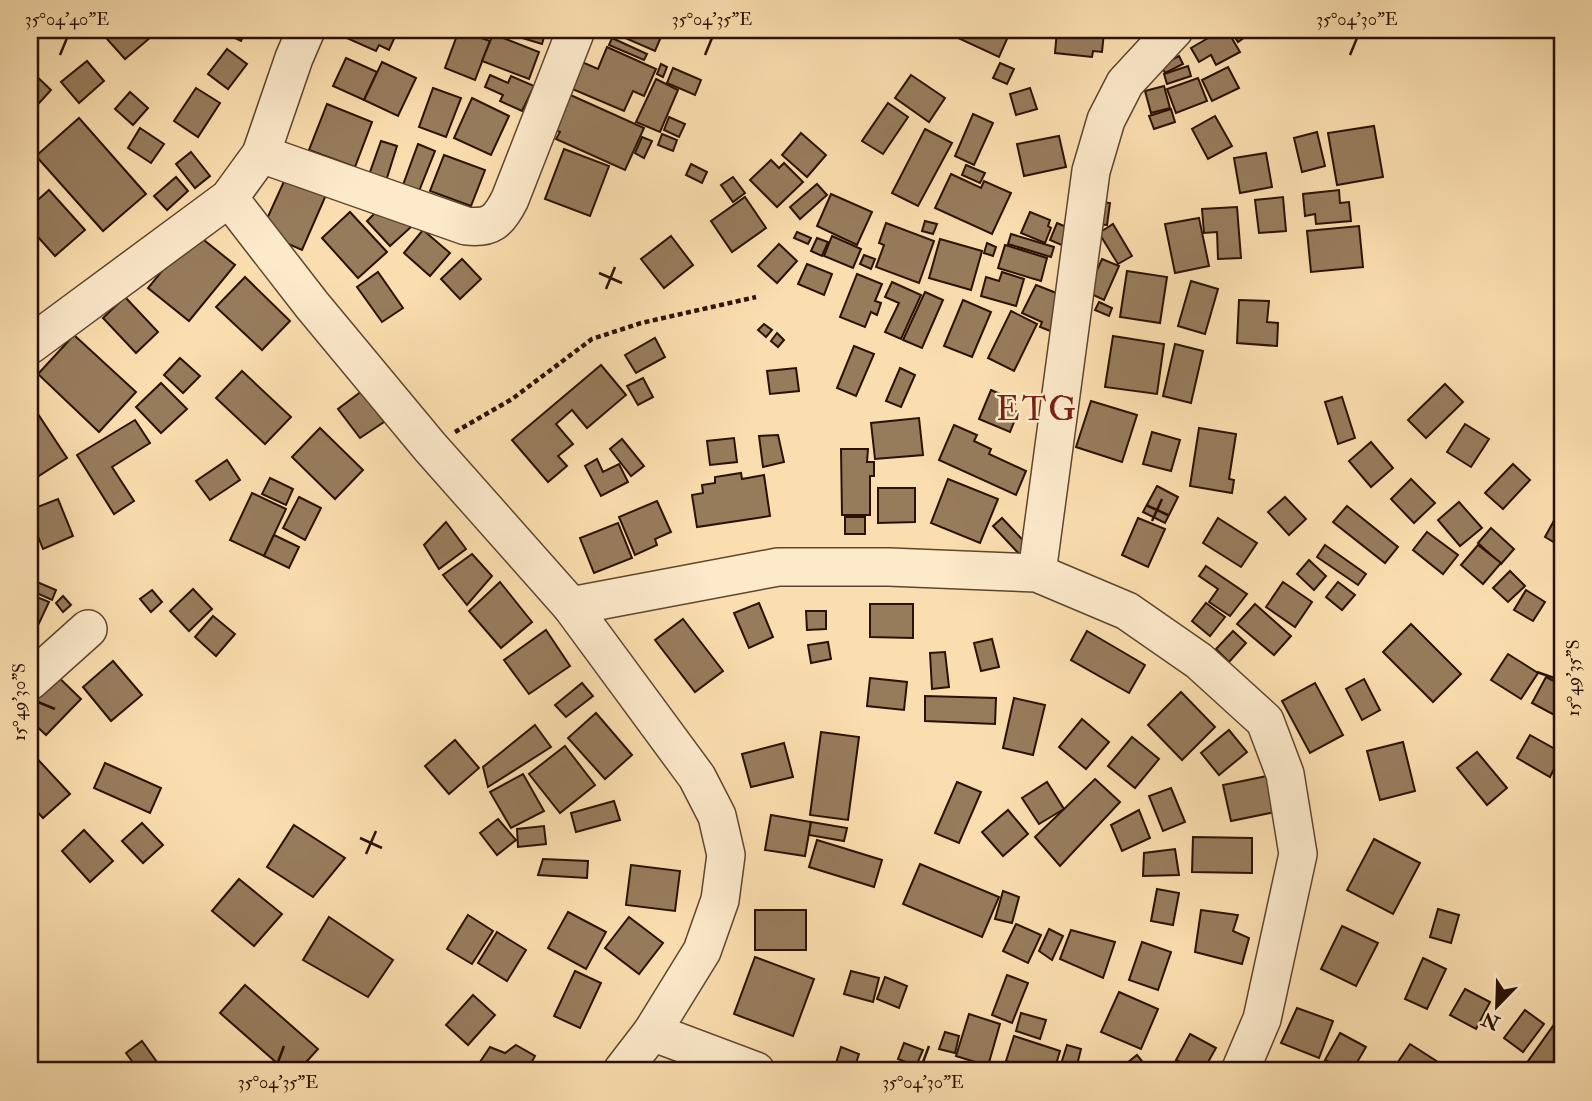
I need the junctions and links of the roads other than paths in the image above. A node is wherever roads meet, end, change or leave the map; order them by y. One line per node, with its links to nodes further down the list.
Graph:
1 (306, 30): 4 (street)
2 (576, 30): 4 (street)
3 (1174, 30): 7 (street)
4 (261, 154): 5 (street)
5 (229, 198): 6 (street); 8 (street)
6 (30, 345)
7 (1037, 573): 8 (street); 14 (street)
8 (571, 606): 11 (street)
9 (88, 629): 10 (street)
10 (30, 681)
11 (652, 1032): 12 (street); 13 (street)
12 (622, 1071)
13 (756, 1071)
14 (1240, 1071)

